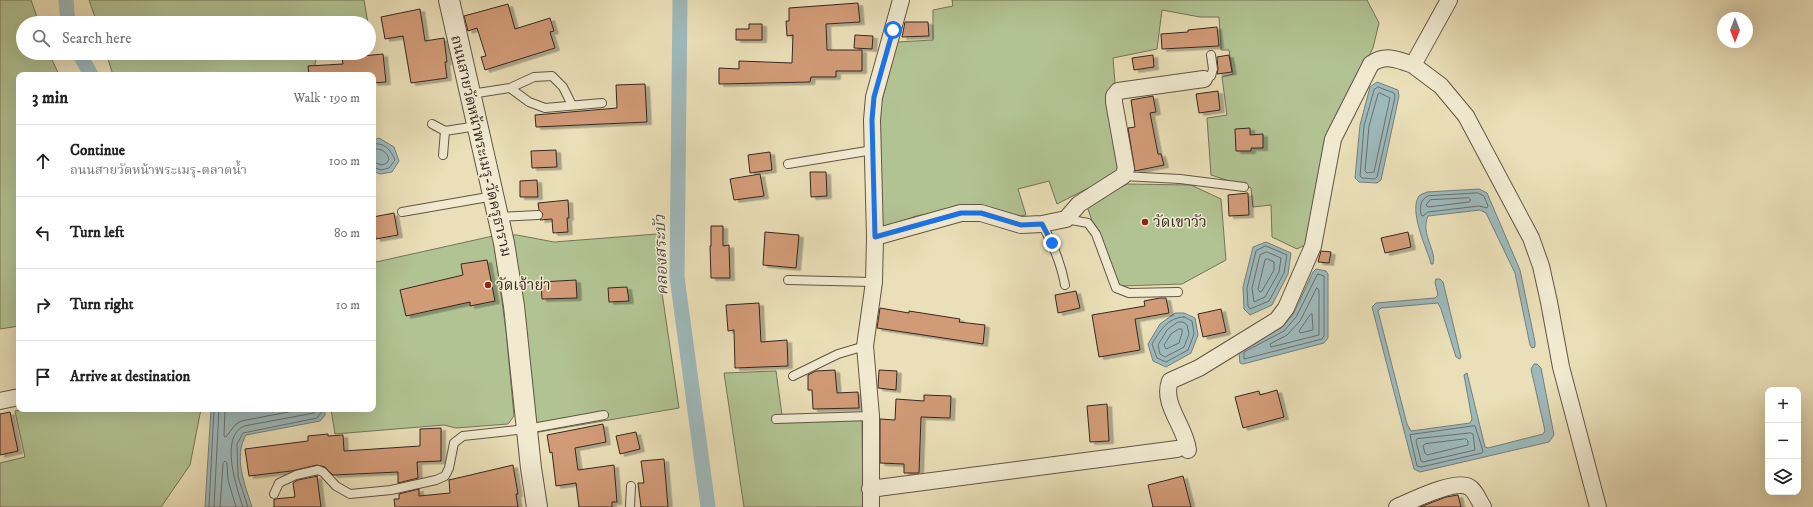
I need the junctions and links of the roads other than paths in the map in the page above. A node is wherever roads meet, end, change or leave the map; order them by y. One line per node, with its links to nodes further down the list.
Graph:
1 (449, 0): 8 (street, ถนนสายวัดหน้าพระเมรุ-วัดครุธาราม)
2 (901, 0): 14 (street)
3 (1449, 0): 5 (street)
4 (1211, 55): 6 (lane)
5 (1413, 65): 39 (street); 46 (street)
6 (1204, 79): 17 (street)
7 (510, 88): 8 (lane); 10 (lane); 10 (lane)
8 (470, 94): 12 (street, ถนนสายวัดหน้าพระเมรุ-วัดครุธาราม)
9 (602, 102): 10 (lane)
10 (572, 105)
11 (432, 124): 13 (lane)
12 (477, 126): 13 (lane); 19 (street, ถนนสายวัดหน้าพระเมรุ-วัดครุธาราม)
13 (445, 131): 15 (lane)
14 (873, 150): 16 (lane); 25 (street)
15 (443, 156)
16 (788, 164)
17 (1123, 176): 18 (lane); 23 (street)
18 (1244, 187)
19 (494, 196): 20 (lane); 22 (street, ถนนสายวัดหน้าพระเมรุ-วัดครุธาราม)
20 (402, 212)
21 (538, 215): 22 (lane)
22 (499, 217): 37 (street, ถนนสายวัดหน้าพระเมรุ-วัดครุธาราม)
23 (1066, 219): 24 (street); 29 (lane)
24 (1042, 224): 25 (street); 28 (lane)
25 (875, 237): 27 (street)
26 (788, 280): 27 (lane)
27 (874, 282): 30 (street)
28 (1065, 285)
29 (1178, 292)
30 (865, 346): 31 (lane); 35 (street)
31 (793, 376)
32 (16, 398): 33 (street)
33 (0, 401)
34 (604, 415): 37 (lane)
35 (871, 416): 36 (lane); 39 (street)
36 (776, 419)
37 (527, 429): 40 (lane); 41 (street, ถนนสายวัดหน้าพระเมรุ-วัดครุธาราม)
38 (631, 486): 42 (lane)
39 (870, 489): 43 (street)
40 (274, 494)
41 (537, 507)
42 (630, 507)
43 (871, 507)
44 (1397, 507): 45 (street)
45 (1483, 507)
46 (1598, 507)

